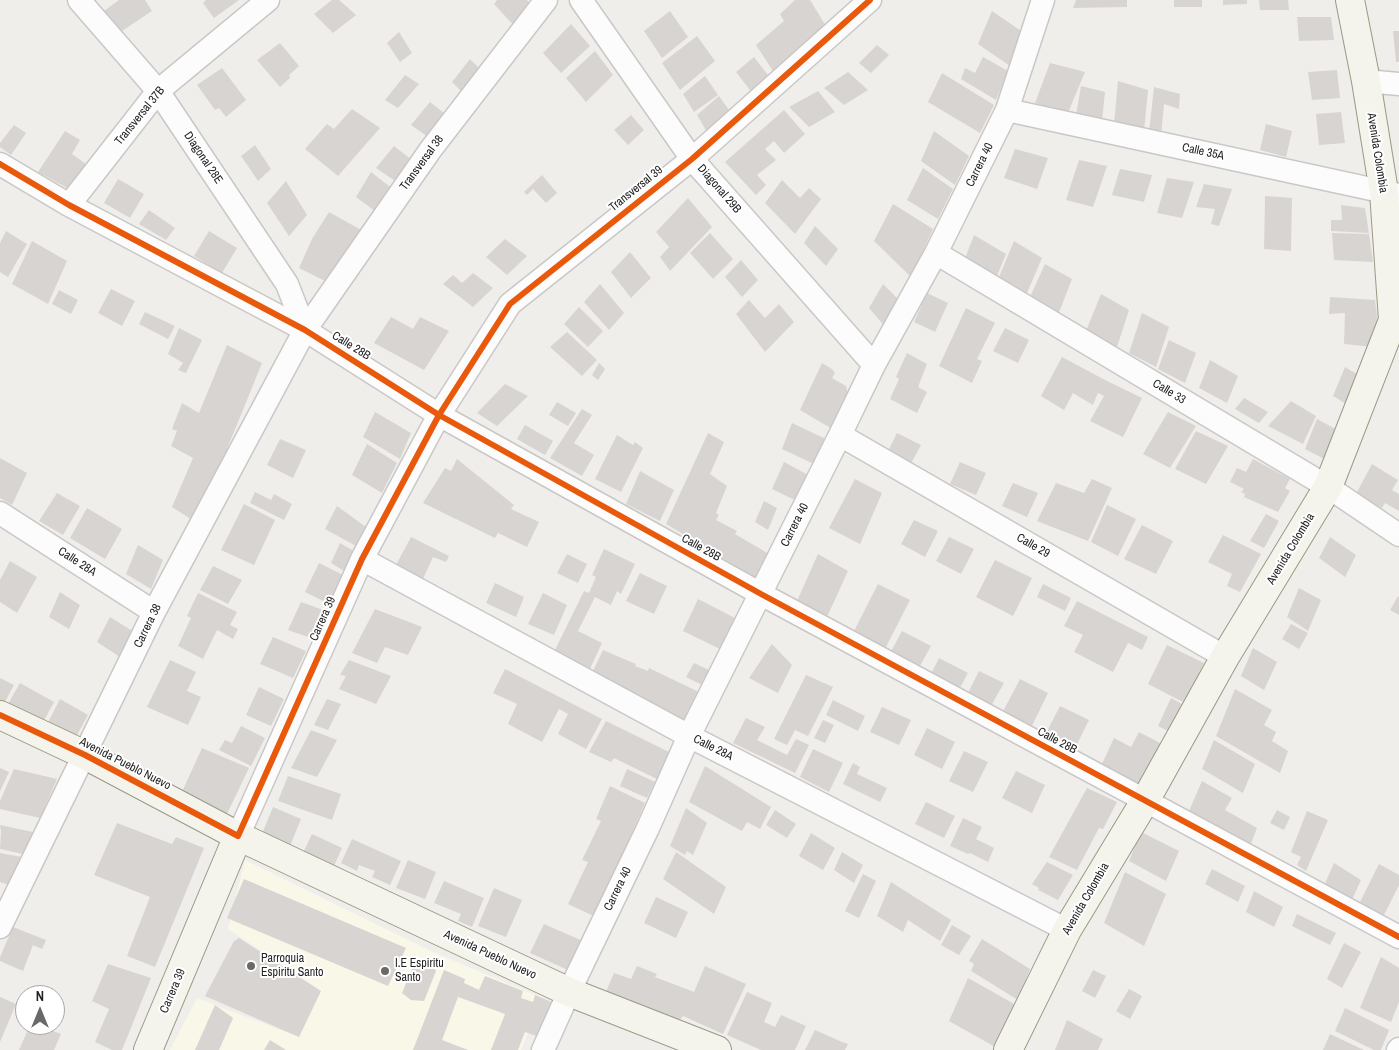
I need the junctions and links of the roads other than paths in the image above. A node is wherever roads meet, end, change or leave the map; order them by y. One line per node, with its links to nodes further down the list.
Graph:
1 (79, 0): 10 (street, Diagonal 28E)
2 (268, 0): 10 (street, Transversal 37B)
3 (546, 0): 18 (street, Transversal 38)
4 (581, 0): 12 (street, Diagonal 29B)
5 (870, 0): 12 (street, Transversal 39)
6 (1043, 0): 11 (street, Carrera 40)
7 (1350, 0): 8 (street, Avenida Colombia)
8 (1366, 81): 9 (street); 14 (street, Avenida Colombia)
9 (1399, 84)
10 (158, 91): 15 (street, Transversal 37B); 18 (street, Diagonal 28E)
11 (1007, 110): 14 (street, Calle 35A); 16 (street, Carrera 40)
12 (692, 159): 19 (street, Diagonal 29B); 20 (street, Transversal 39)
13 (0, 164): 15 (street, Calle 28B)
14 (1392, 193): 17 (street, Avenida Colombia)
15 (69, 206): 18 (street, Calle 28B)
16 (936, 253): 19 (street, Carrera 40); 22 (street, Calle 33)
17 (1396, 321): 22 (street, Avenida Colombia)
18 (305, 330): 20 (street, Calle 28B); 27 (street, Carrera 38)
19 (874, 365): 21 (street, Carrera 40)
20 (439, 415): 25 (street, Carrera 39); 26 (street, Calle 28B)
21 (840, 435): 26 (street, Carrera 40); 28 (street, Calle 29)
22 (1328, 487): 24 (street, Calle 33); 28 (street, Avenida Colombia)
23 (0, 513): 27 (street, Calle 28A)
24 (1399, 535)
25 (362, 559): 30 (street, Calle 28A); 33 (street, Carrera 39)
26 (761, 594): 30 (street, Carrera 40); 32 (street, Calle 28B)
27 (154, 612): 31 (street, Carrera 38)
28 (1225, 656): 32 (street, Avenida Colombia)
29 (0, 715): 31 (street, Avenida Pueblo Nuevo)
30 (689, 736): 35 (street, Calle 28A); 37 (street, Carrera 40)
31 (85, 755): 33 (street, Avenida Pueblo Nuevo); 34 (street, Carrera 38)
32 (1144, 801): 35 (street, Avenida Colombia); 36 (street, Calle 28B)
33 (238, 836): 37 (street, Avenida Pueblo Nuevo); 38 (street, Carrera 39)
34 (0, 927)
35 (1067, 930): 41 (street, Avenida Colombia)
36 (1399, 937)
37 (569, 992): 39 (street, Carrera 40); 40 (street, Avenida Pueblo Nuevo)
38 (148, 1050)
39 (543, 1050)
40 (717, 1050)
41 (1008, 1050)

